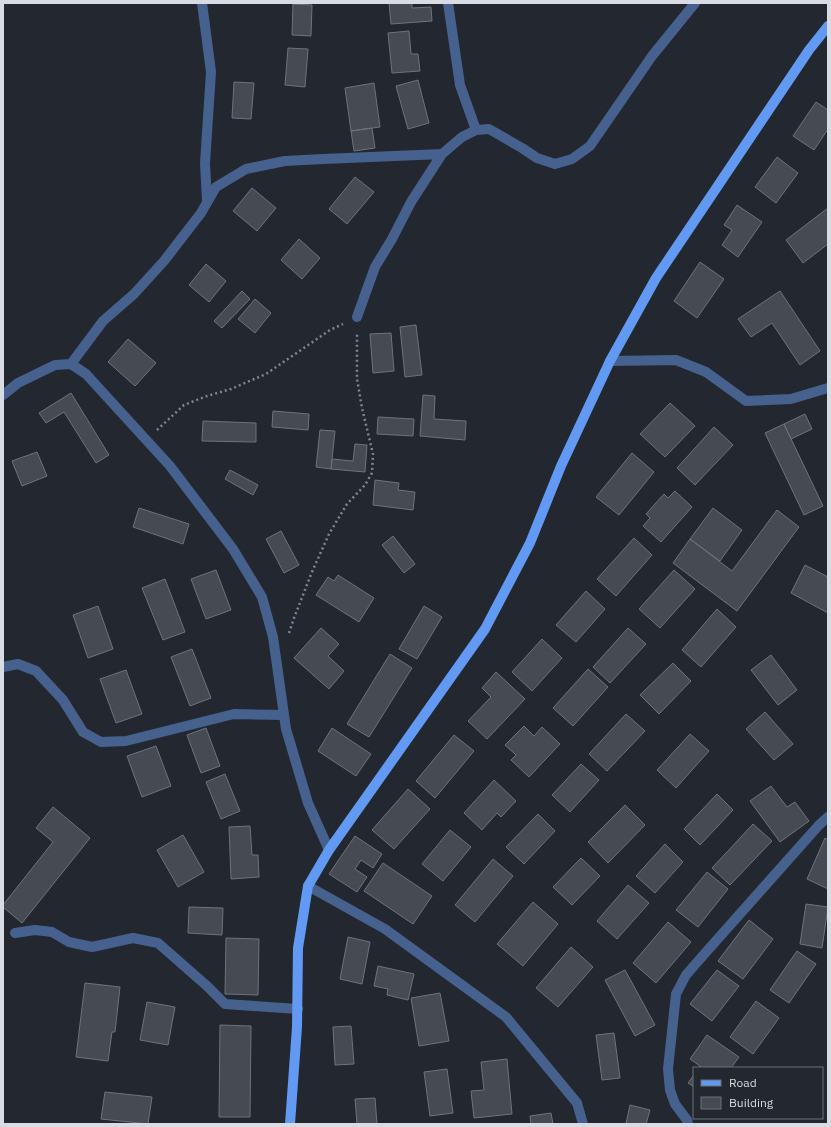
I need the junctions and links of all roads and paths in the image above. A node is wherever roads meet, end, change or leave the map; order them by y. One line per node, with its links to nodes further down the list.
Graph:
1 (202, 3): 7 (street)
2 (448, 3): 5 (street)
3 (695, 3): 5 (street)
4 (828, 26): 9 (main road)
5 (476, 130): 6 (street)
6 (442, 154): 7 (street); 8 (street)
7 (207, 201): 10 (street)
8 (357, 317): 13 (path); 14 (path)
9 (610, 361): 11 (street); 18 (main road)
10 (71, 364): 12 (street); 13 (street)
11 (828, 388)
12 (3, 395)
13 (146, 440): 16 (street)
14 (288, 638)
15 (3, 667): 16 (street)
16 (284, 715): 18 (street)
17 (828, 817): 24 (street)
18 (329, 850): 19 (main road)
19 (308, 886): 21 (main road); 23 (street)
20 (15, 933): 21 (street)
21 (298, 1008): 22 (main road)
22 (290, 1124)
23 (583, 1124)
24 (688, 1124)

